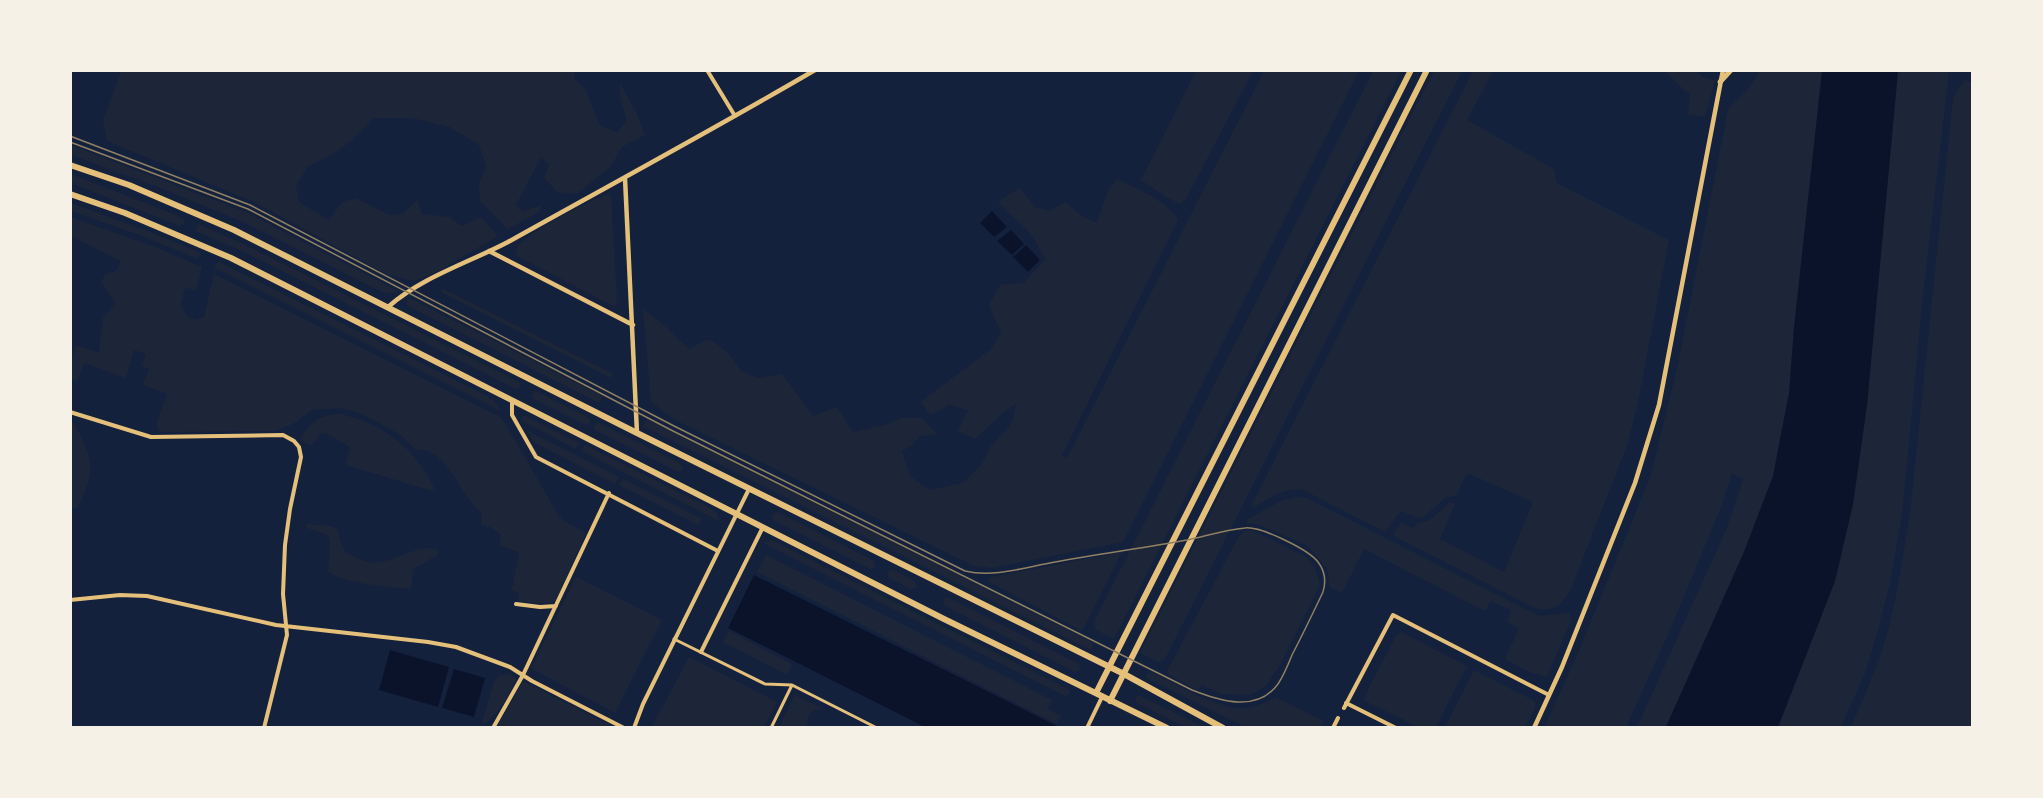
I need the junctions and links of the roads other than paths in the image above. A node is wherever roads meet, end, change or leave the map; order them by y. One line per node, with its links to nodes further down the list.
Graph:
1 (706, 70): 8 (street)
2 (815, 70): 8 (street)
3 (1411, 70): 29 (highway)
4 (1427, 70): 30 (highway)
5 (1723, 70): 7 (street)
6 (1731, 70): 7 (main road)
7 (1720, 82): 33 (street)
8 (735, 117): 10 (street)
9 (70, 165): 13 (highway)
10 (625, 178): 12 (street); 14 (street)
11 (70, 194): 15 (highway)
12 (489, 251): 13 (street); 14 (street)
13 (388, 307): 17 (highway)
14 (633, 325): 17 (street)
15 (512, 399): 19 (street); 20 (highway)
16 (70, 412): 26 (street)
17 (637, 433): 18 (highway)
18 (749, 489): 20 (street); 29 (highway)
19 (609, 493): 22 (street); 25 (street)
20 (738, 513): 21 (highway); 22 (street)
21 (763, 526): 28 (street); 34 (highway)
22 (718, 551): 27 (street)
23 (70, 600): 26 (street)
24 (516, 604): 25 (street)
25 (557, 606): 31 (street)
26 (287, 627): 31 (street); 37 (street)
27 (675, 639): 28 (street); 40 (street)
28 (701, 652): 32 (street)
29 (1110, 667): 30 (highway); 34 (highway)
30 (1124, 674): 35 (highway); 45 (highway)
31 (523, 675): 38 (street); 39 (street)
32 (792, 685): 41 (street); 42 (street)
33 (1549, 694): 47 (street); 48 (street)
34 (1099, 695): 35 (highway); 43 (street)
35 (1110, 701): 44 (highway)
36 (1338, 718): 46 (street)
37 (264, 728)
38 (493, 728)
39 (624, 728)
40 (634, 728)
41 (771, 728)
42 (877, 728)
43 (1087, 728)
44 (1167, 728)
45 (1223, 728)
46 (1333, 728)
47 (1396, 728)
48 (1534, 728)

